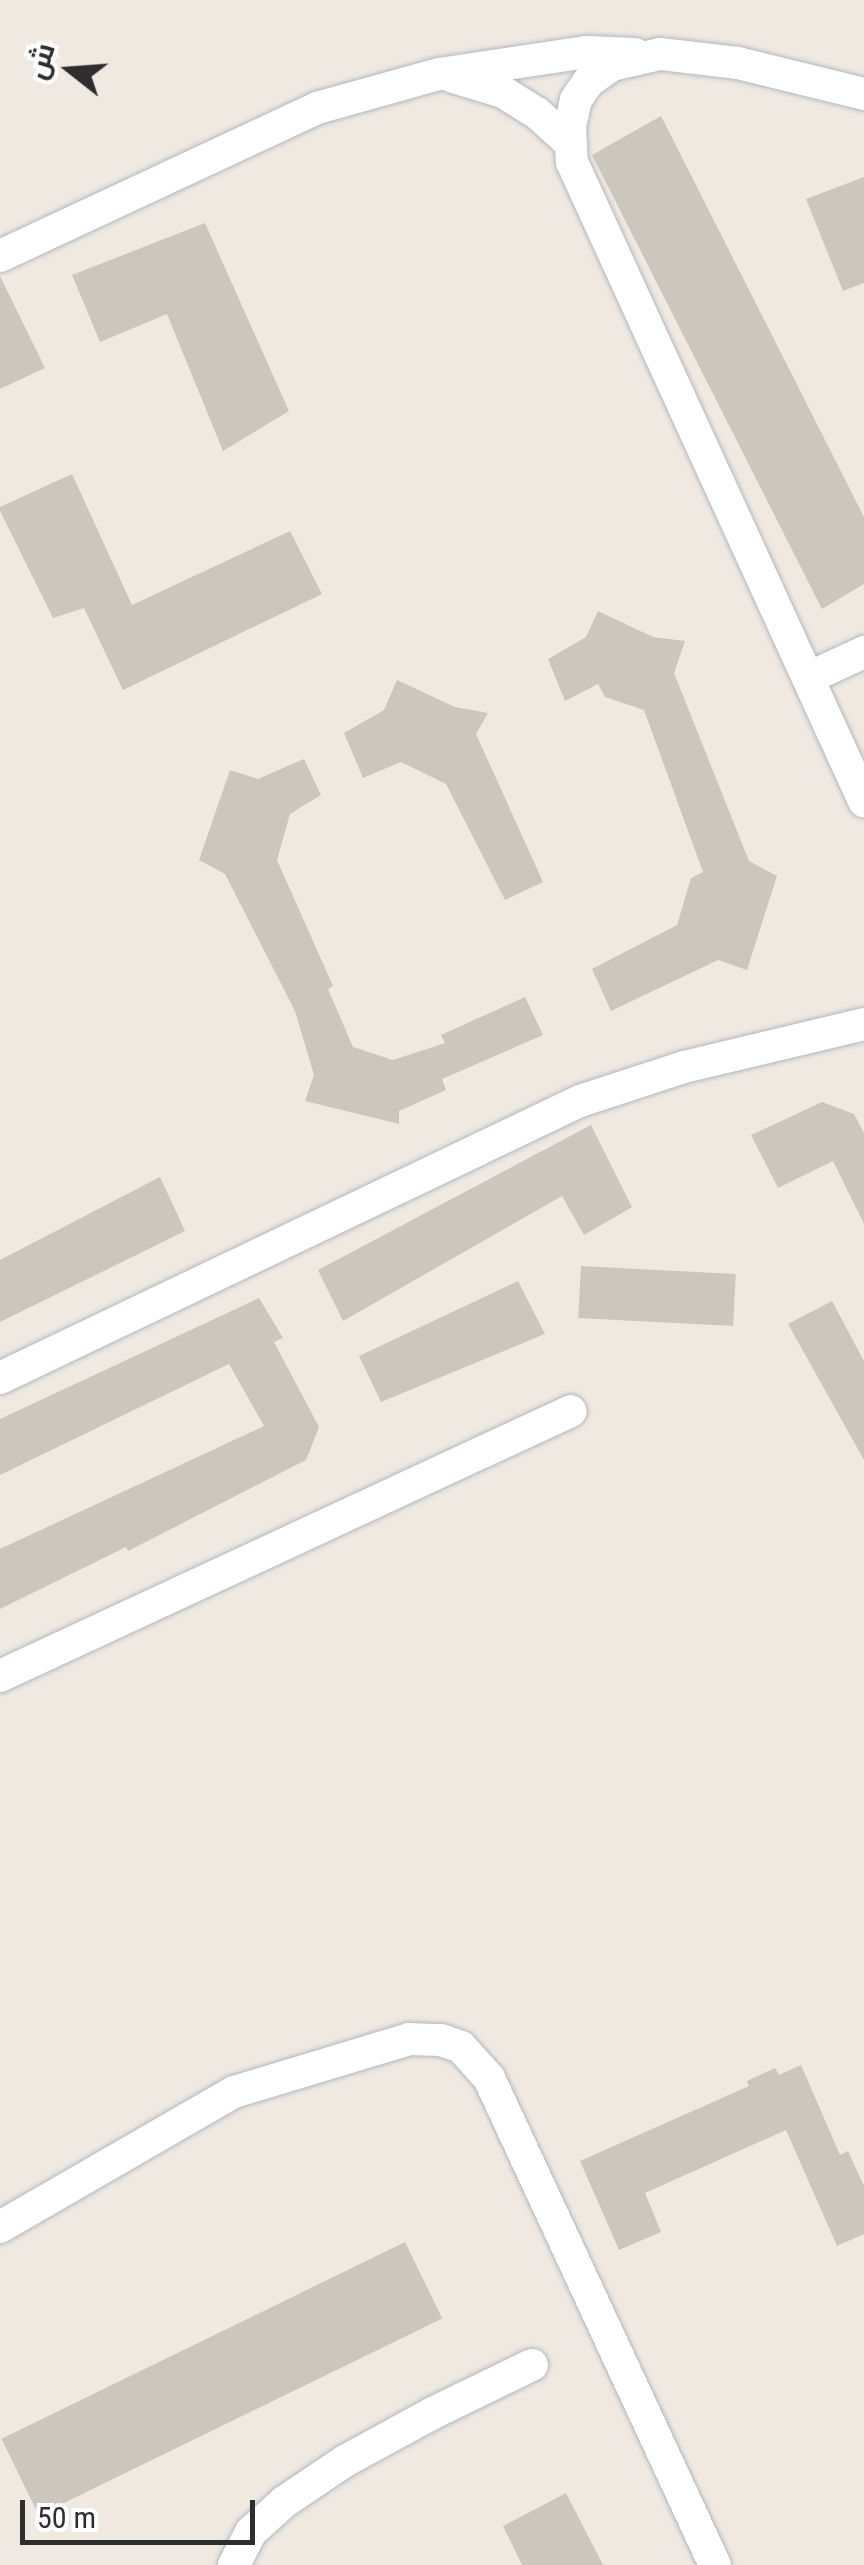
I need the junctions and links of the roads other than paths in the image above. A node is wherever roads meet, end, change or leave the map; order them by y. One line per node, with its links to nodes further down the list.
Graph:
1 (660, 54): 2 (street); 3 (street); 4 (street)
2 (439, 74): 4 (street); 5 (street)
3 (864, 94)
4 (571, 144): 7 (street)
5 (0, 256)
6 (864, 652): 7 (street)
7 (808, 678): 8 (street)
8 (864, 801)
9 (864, 1024): 10 (street)
10 (0, 1378)
11 (571, 1411): 12 (street)
12 (0, 1676)
13 (0, 2227): 16 (street)
14 (532, 2365): 15 (street)
15 (234, 2565)
16 (715, 2565)

